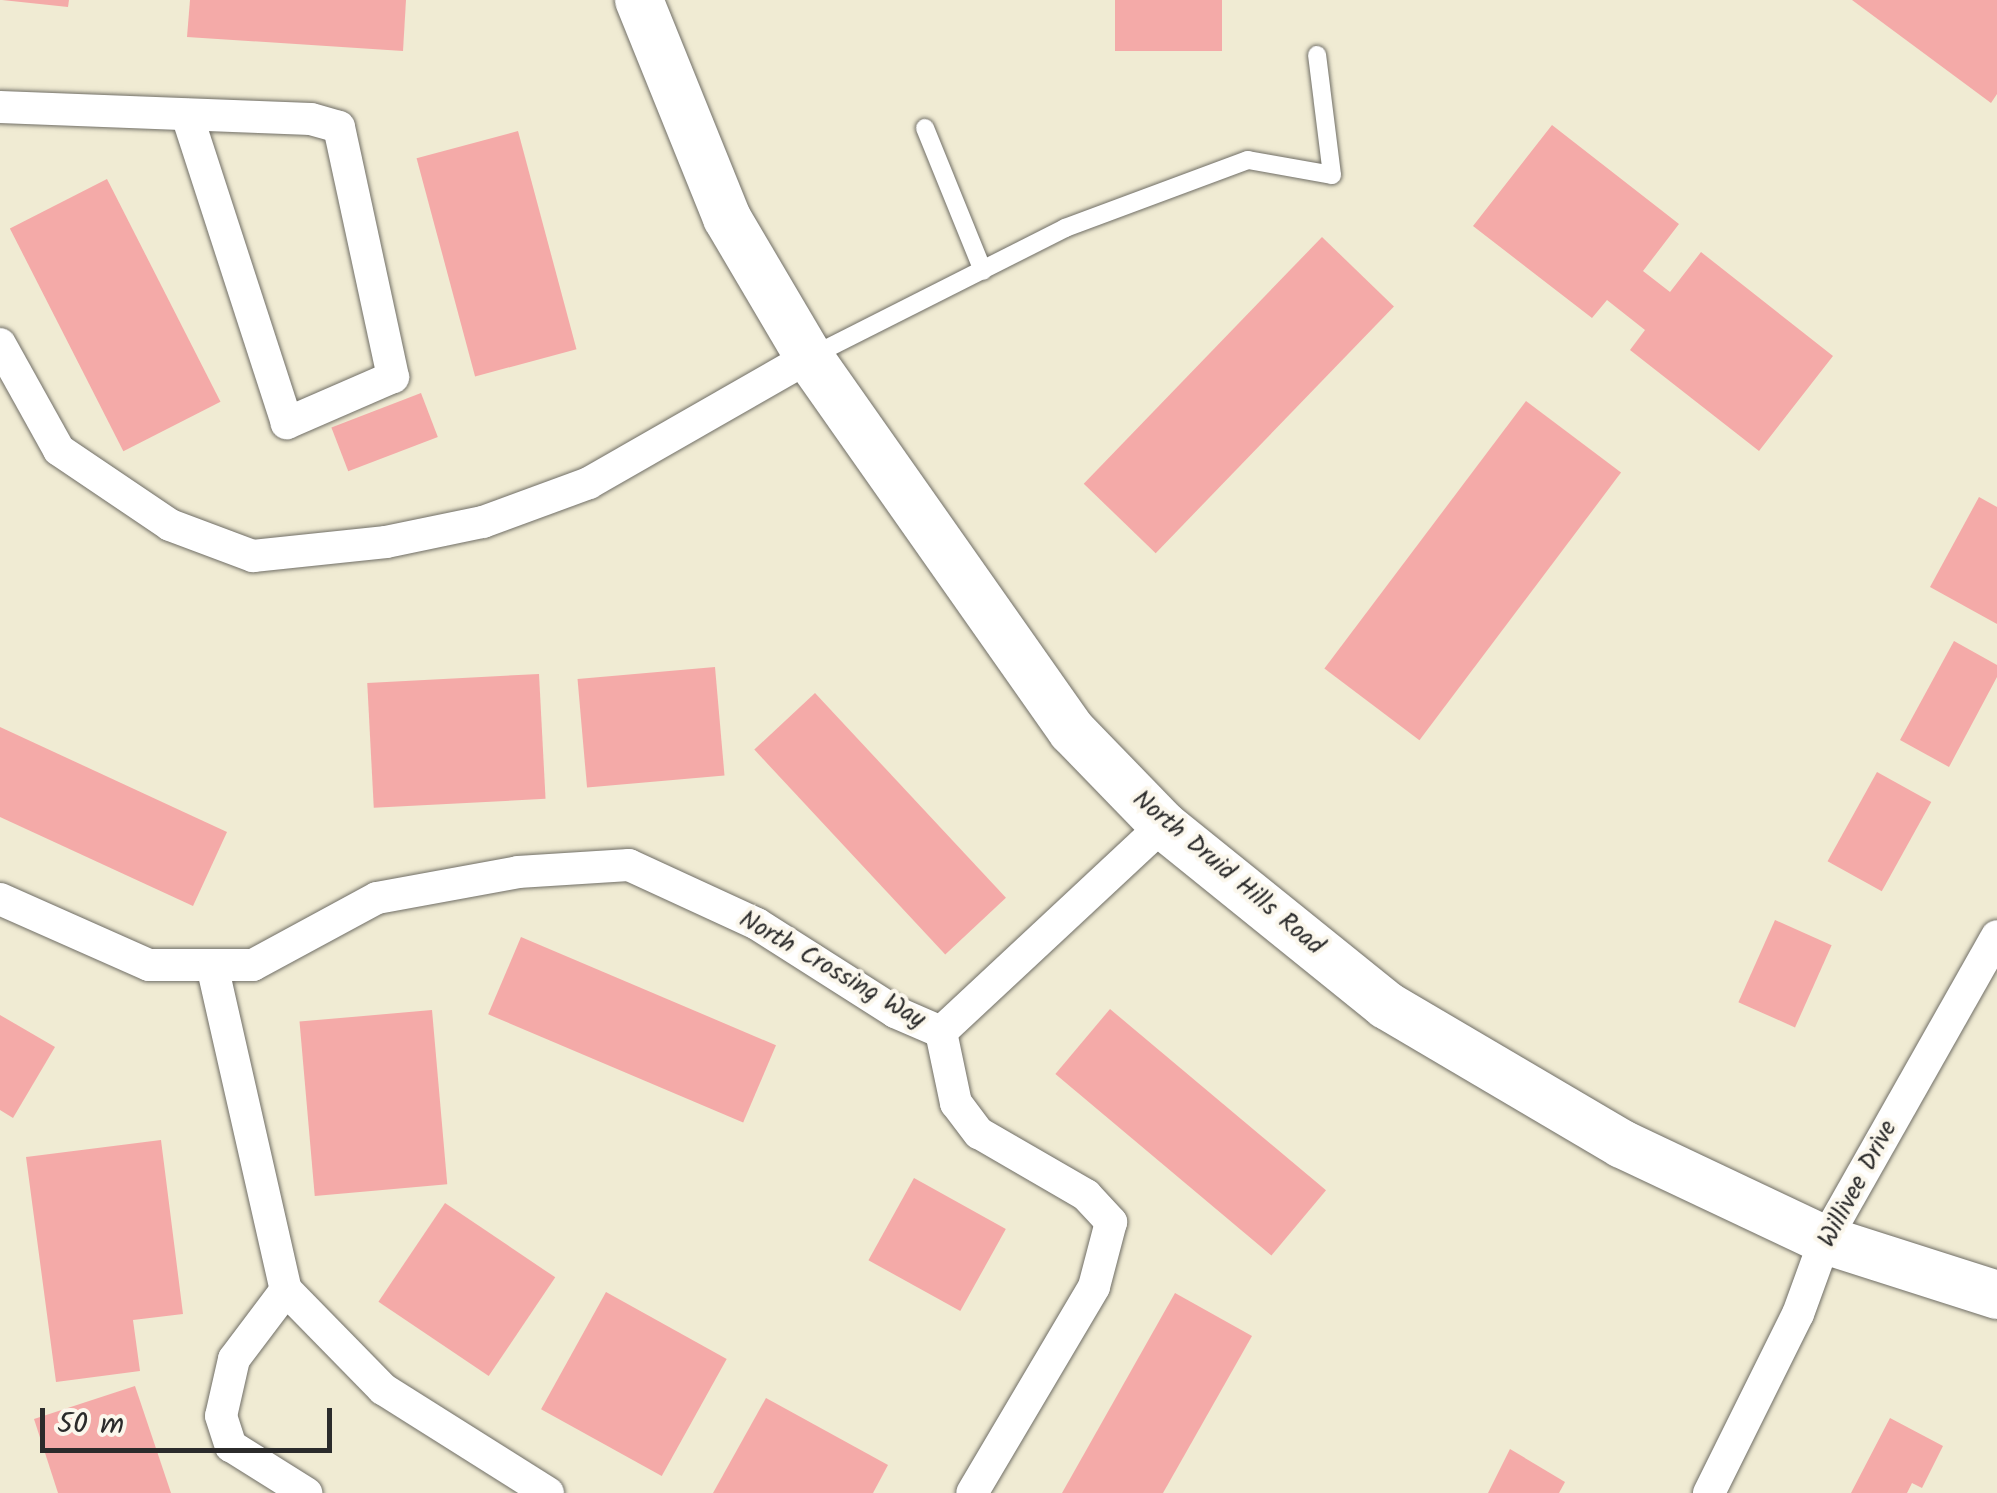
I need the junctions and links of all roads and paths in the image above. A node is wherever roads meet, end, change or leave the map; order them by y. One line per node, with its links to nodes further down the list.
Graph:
1 (639, 0): 8 (main road, North Druid Hills Road)
2 (1317, 54): 6 (lane)
3 (0, 107): 4 (street)
4 (186, 115): 4 (street)
5 (926, 128): 6 (lane)
6 (983, 271): 8 (lane)
7 (0, 344): 8 (street)
8 (808, 358): 9 (main road, North Druid Hills Road)
9 (1163, 824): 13 (street, North Crossing Way); 14 (main road, North Druid Hills Road)
10 (0, 899): 12 (street, North Crossing Way)
11 (1997, 936): 14 (street, Willivee Drive)
12 (212, 965): 13 (street, North Crossing Way); 15 (street)
13 (941, 1032): 19 (street, North Crossing Way)
14 (1825, 1240): 16 (main road, North Druid Hills Road); 20 (street, Willivee Drive)
15 (286, 1290): 17 (street); 18 (street)
16 (1997, 1295)
17 (306, 1493)
18 (548, 1493)
19 (972, 1493)
20 (1709, 1493)

